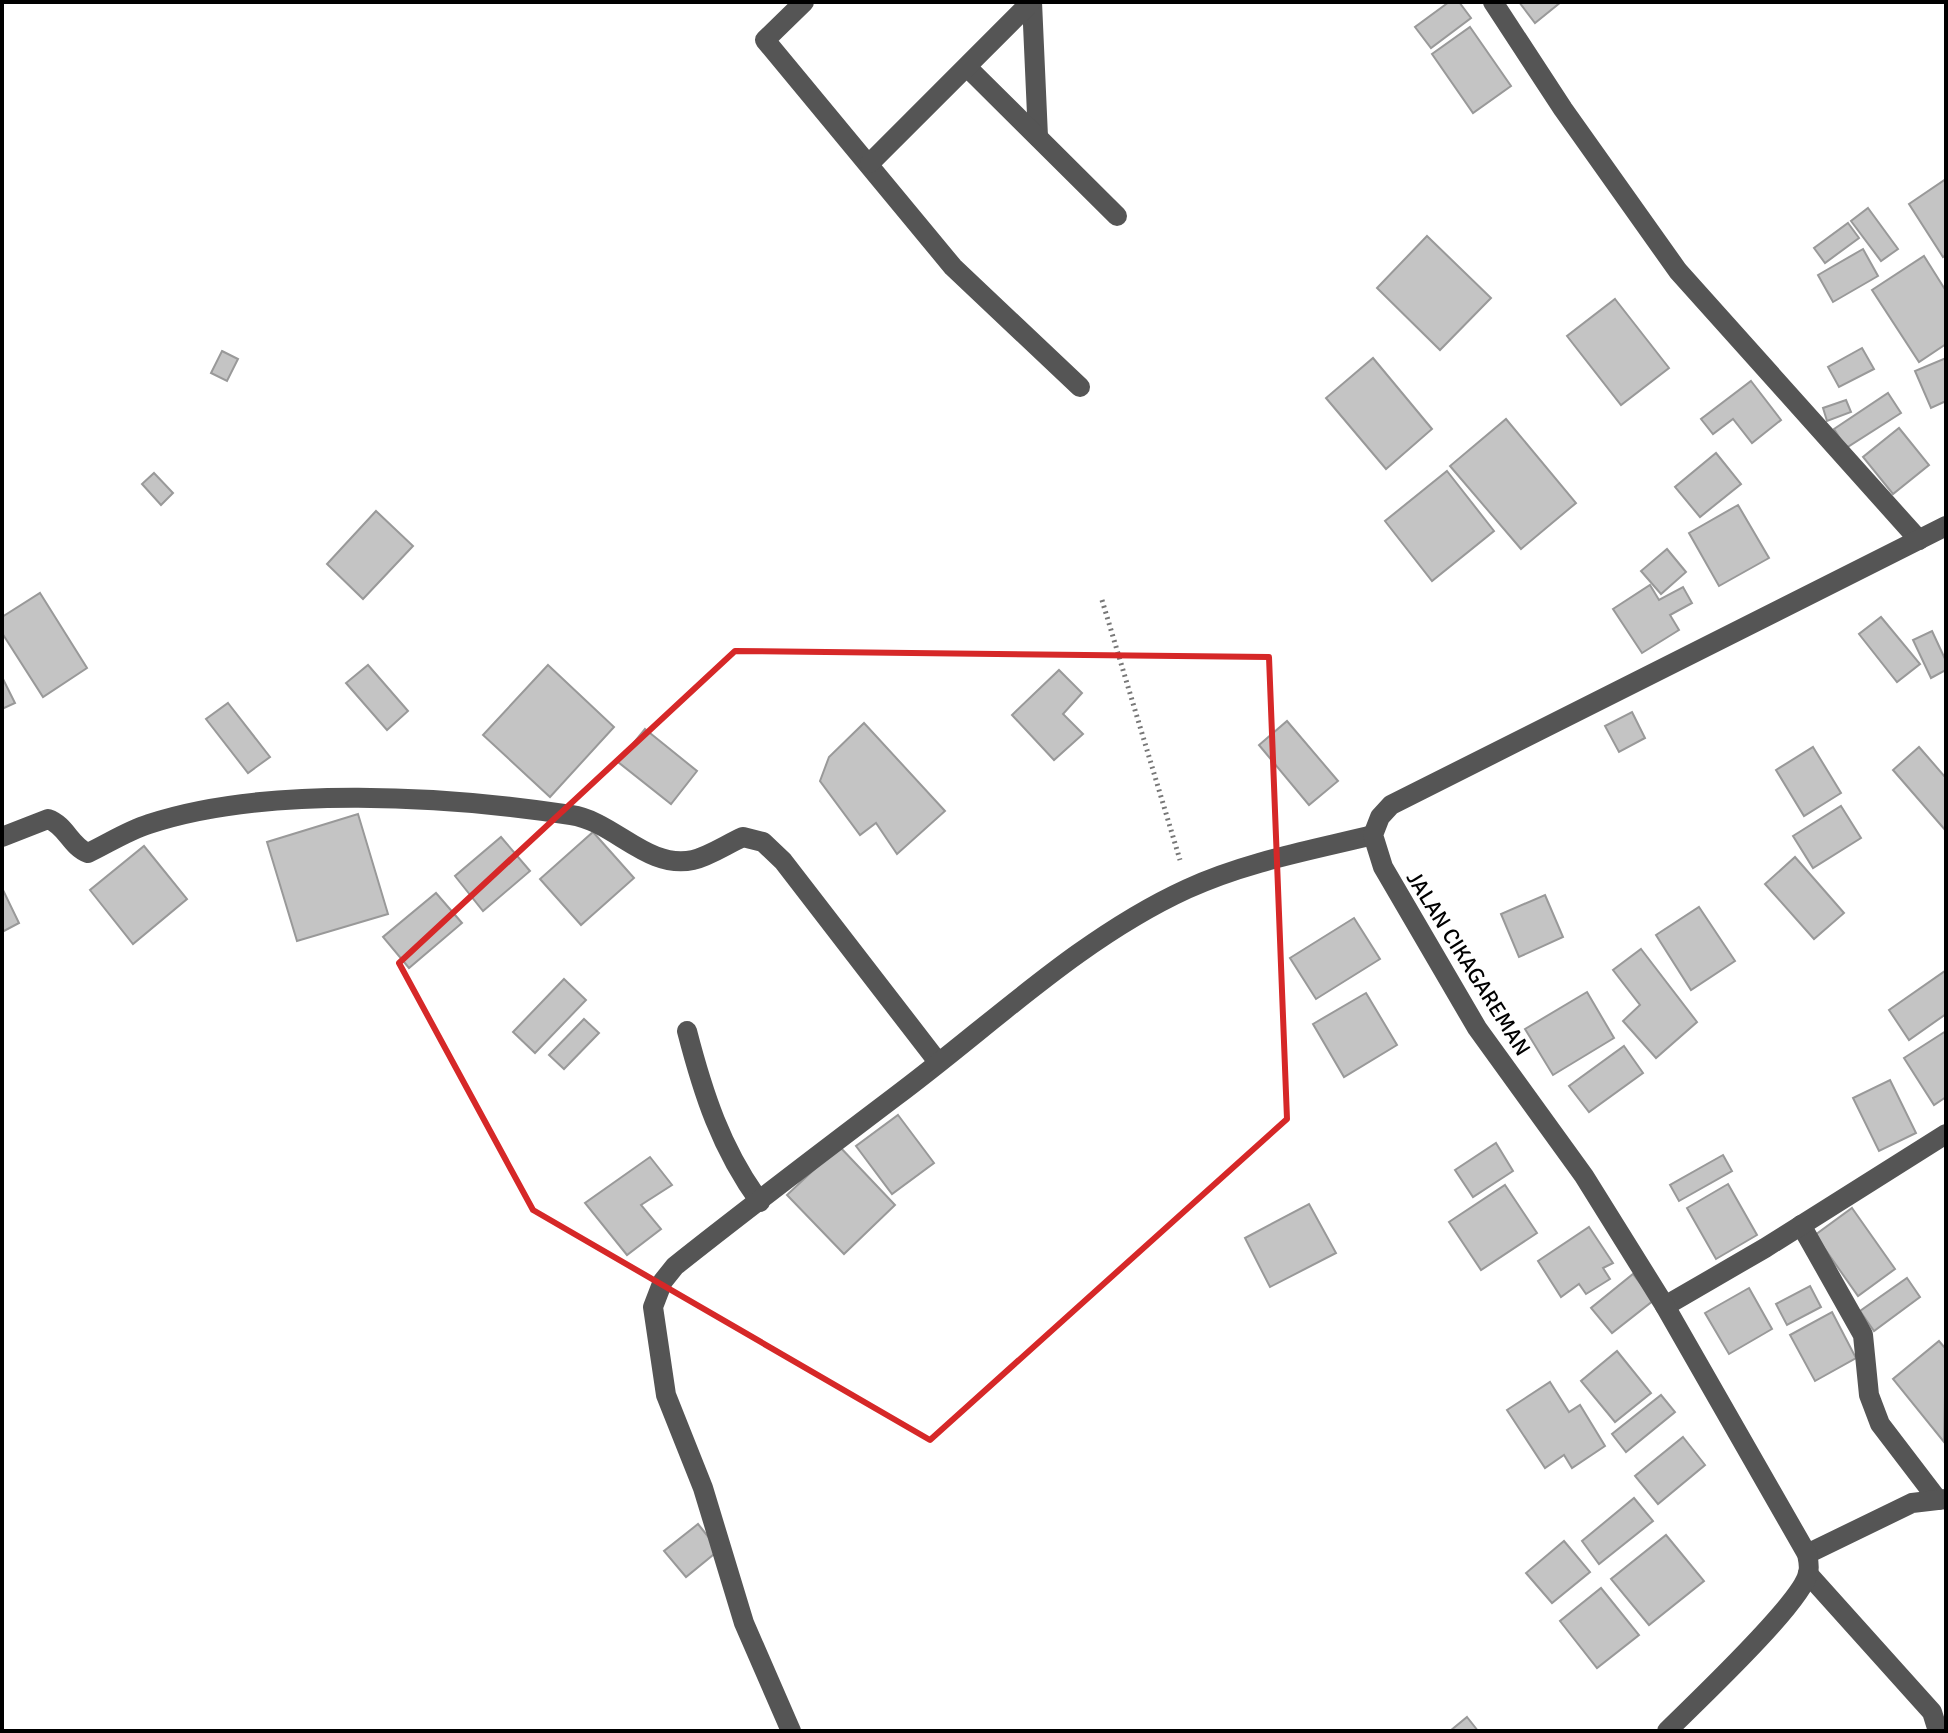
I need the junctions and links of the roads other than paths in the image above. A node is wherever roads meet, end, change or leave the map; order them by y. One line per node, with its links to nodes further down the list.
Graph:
1 (804, 2): 6 (street)
2 (1032, 2): 4 (street); 5 (street)
3 (1493, 2): 10 (street)
4 (967, 67): 5 (street); 6 (street)
5 (1038, 137): 7 (street)
6 (870, 163): 8 (street)
7 (1117, 216)
8 (1080, 387)
9 (1946, 526): 10 (street)
10 (1919, 540): 11 (street)
11 (1373, 835): 14 (street); 18 (street, JALAN CIKAGAREMAN)
12 (2, 837): 14 (street)
13 (687, 1031): 16 (street)
14 (938, 1062): 16 (street)
15 (1946, 1134): 17 (street)
16 (760, 1202): 21 (street)
17 (1801, 1225): 18 (street); 19 (street)
18 (1665, 1306): 20 (street, JALAN CIKAGAREMAN)
19 (1942, 1500): 20 (street)
20 (1808, 1564): 22 (street); 23 (street, JALAN CIKAGAREMAN)
21 (791, 1731)
22 (1667, 1731)
23 (1938, 1731)

